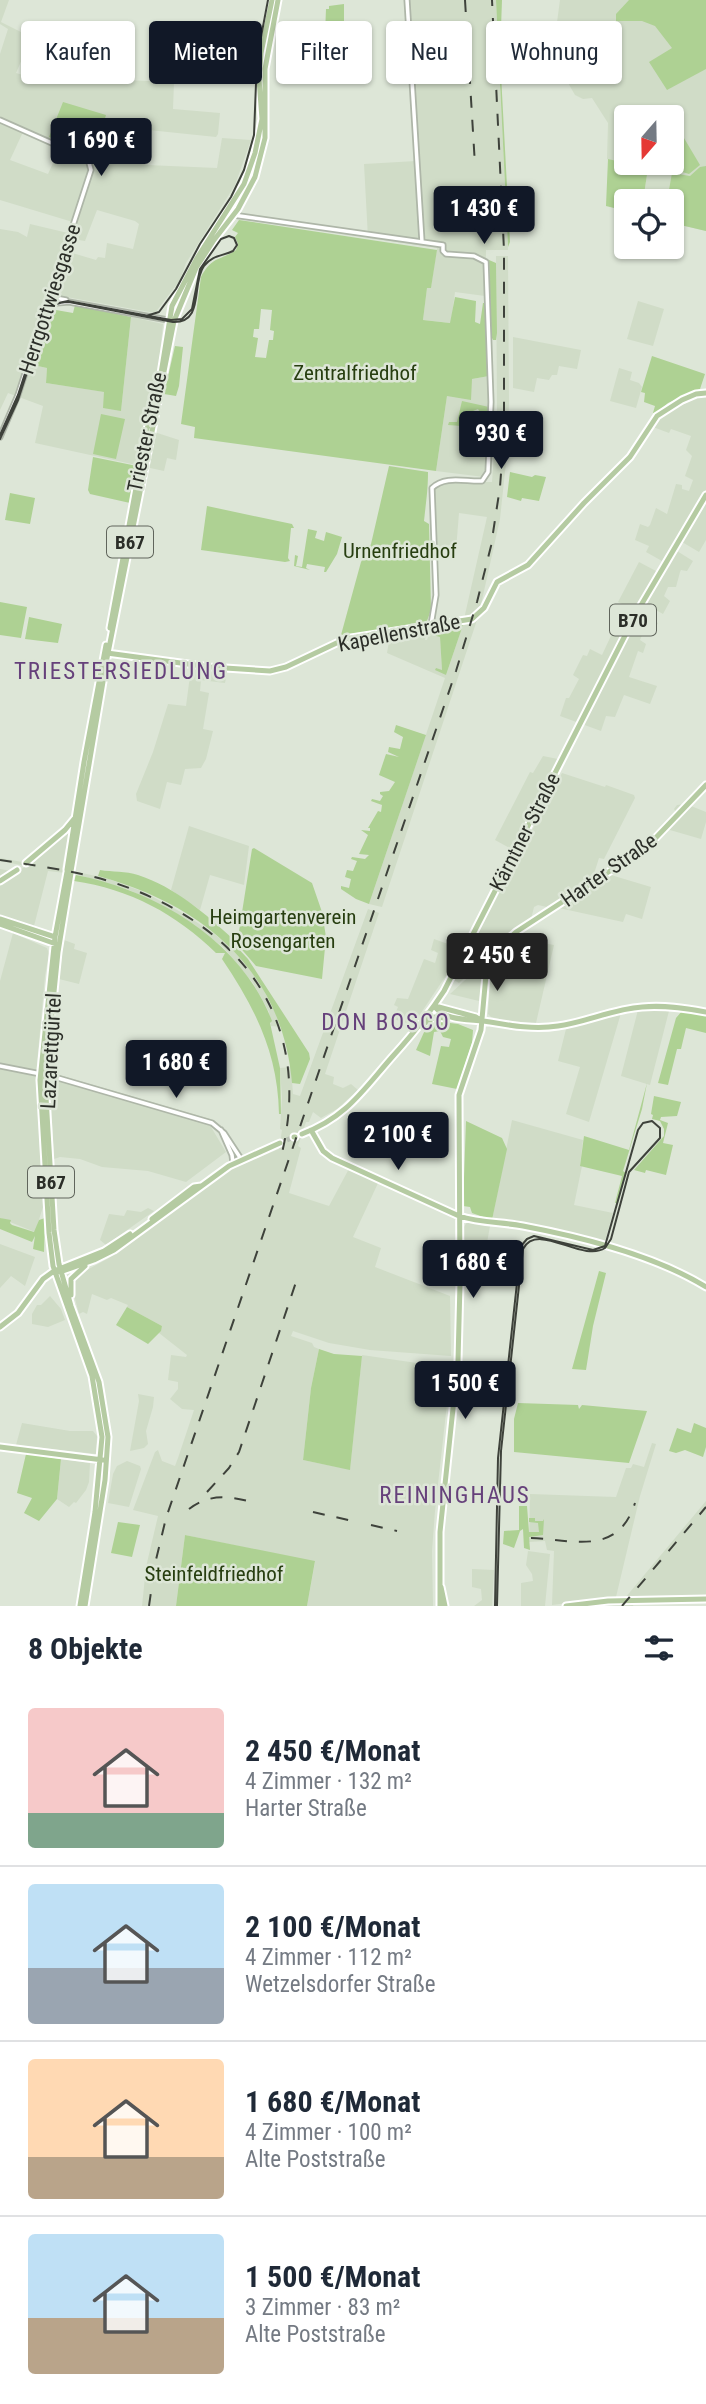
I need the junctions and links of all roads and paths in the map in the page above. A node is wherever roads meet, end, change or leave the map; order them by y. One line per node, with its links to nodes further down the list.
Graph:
1 (272, 0): 5 (main road, Triester Straße / B67)
2 (278, 0): 5 (main road, Triester Straße / B67)
3 (407, 0): 6 (street)
4 (0, 120): 7 (street, Herrgottwiesgasse)
5 (229, 215): 6 (street); 11 (main road, Triester Straße / B67); 16 (main road, Triester Straße / B67)
6 (422, 242): 15 (street)
7 (50, 297): 8 (street); 9 (street); 10 (street, Herrgottwiesgasse)
8 (76, 303): 9 (street); 11 (street)
9 (54, 305): 10 (street)
10 (46, 313): 13 (street, Herrgottwiesgasse)
11 (168, 320): 16 (main road, Triester Straße / B67)
12 (706, 394): 15 (main road, Kapellenstraße)
13 (0, 437)
14 (706, 495): 24 (main road, Kärntner Straße / B70)
15 (431, 625): 16 (main road, Kapellenstraße)
16 (106, 653): 18 (main road, Triester Straße / B67)
17 (706, 785): 27 (main road, Harter Straße)
18 (78, 816): 19 (main road); 23 (main road, Lazarettgürtel / B67)
19 (26, 863)
20 (17, 870): 21 (main road)
21 (0, 881)
22 (0, 922): 23 (main road)
23 (56, 941): 30 (main road, Lazarettgürtel / B67)
24 (434, 1006): 26 (main road); 27 (main road); 28 (main road, Kärntner Straße / B70)
25 (706, 1012): 27 (main road)
26 (455, 1018): 27 (main road); 28 (main road)
27 (482, 1021): 38 (main road, Harter Straße)
28 (412, 1036): 32 (main road, Kärntner Straße / B70)
29 (0, 1066): 30 (street)
30 (43, 1074): 31 (street); 39 (main road, Lazarettgürtel / B67); 42 (main road, Lazarettgürtel / B67)
31 (220, 1130): 35 (street); 36 (street)
32 (311, 1130): 33 (main road, Kärntner Straße / B70); 38 (main road)
33 (302, 1134)
34 (280, 1143): 35 (main road)
35 (242, 1159): 36 (main road)
36 (233, 1163): 37 (main road)
37 (201, 1186): 40 (main road); 41 (main road)
38 (460, 1216): 43 (main road); 50 (main road, Harter Straße)
39 (57, 1253): 41 (main road); 42 (main road, Lazarettgürtel / B67)
40 (94, 1260): 42 (main road); 45 (main road)
41 (68, 1264): 42 (main road)
42 (58, 1270): 44 (main road); 45 (main road, B67); 47 (main road, B67)
43 (706, 1287)
44 (0, 1327)
45 (83, 1338): 47 (main road, B67)
46 (0, 1447): 47 (main road)
47 (104, 1460): 49 (main road, B67)
48 (706, 1599): 51 (main road)
49 (82, 1606)
50 (442, 1606)
51 (570, 1606)

